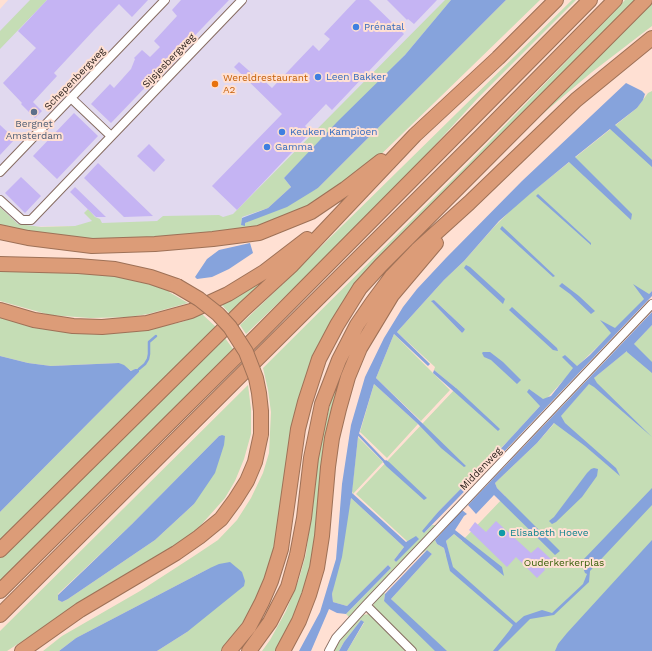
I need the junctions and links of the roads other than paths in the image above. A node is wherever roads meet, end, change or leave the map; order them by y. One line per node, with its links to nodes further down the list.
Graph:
1 (165, 0): 8 (street, Schepenbergweg)
2 (242, 0): 10 (street, Sijsjesbergweg)
3 (556, 0): 9 (highway)
4 (590, 0): 20 (highway)
5 (615, 0): 22 (highway)
6 (646, 0): 24 (highway)
7 (652, 38): 13 (highway)
8 (71, 98): 10 (street); 11 (street, Schepenbergweg)
9 (416, 135): 14 (highway); 15 (highway)
10 (111, 136): 12 (street, Sijsjesbergweg)
11 (0, 172)
12 (0, 200)
13 (469, 203): 25 (highway); 26 (highway)
14 (340, 214): 18 (highway); 19 (highway)
15 (0, 232)
16 (0, 264): 23 (highway, bridge)
17 (652, 304): 21 (street, Middenweg)
18 (0, 310)
19 (0, 550)
20 (0, 591)
21 (366, 606): 27 (street, Middenweg); 28 (street)
22 (0, 615)
23 (22, 651)
24 (229, 651)
25 (249, 651)
26 (283, 651)
27 (329, 651)
28 (412, 651)

